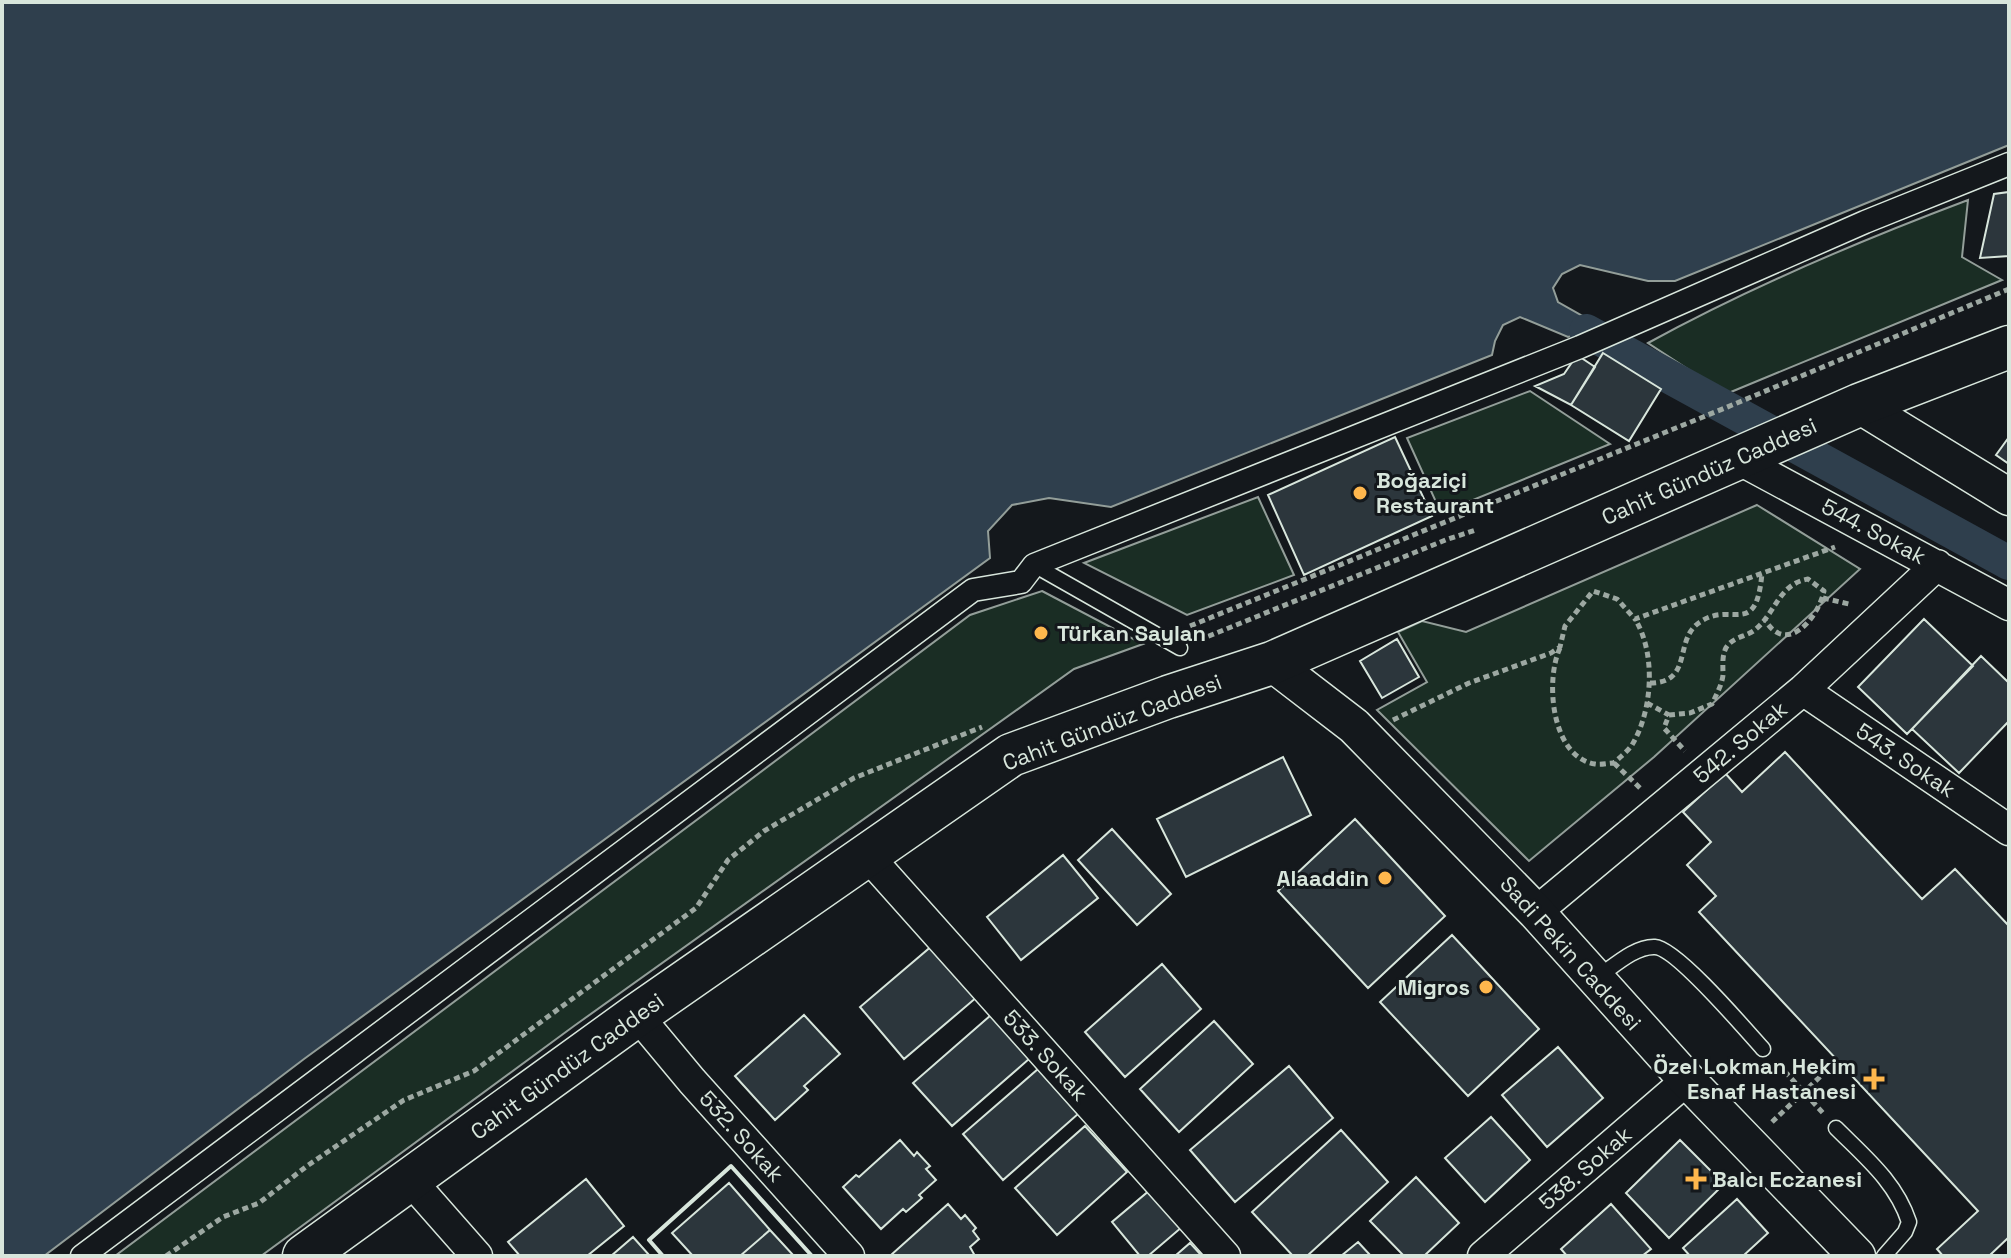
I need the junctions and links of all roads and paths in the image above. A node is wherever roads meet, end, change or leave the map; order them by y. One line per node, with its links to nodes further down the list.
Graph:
1 (2009, 164): 9 (street)
2 (2009, 289): 15 (path)
3 (2009, 347): 4 (main road, Cahit Gündüz Caddesi)
4 (1859, 405): 5 (main road, Cahit Gündüz Caddesi); 6 (street)
5 (1738, 459): 8 (street, 544. Sokak); 18 (main road, Cahit Gündüz Caddesi)
6 (2009, 497)
7 (1490, 525): 17 (path)
8 (1876, 532): 10 (street, 544. Sokak); 11 (path)
9 (1034, 565): 17 (lane); 39 (street)
10 (1937, 565): 12 (street, 544. Sokak); 20 (street, 542. Sokak)
11 (1762, 573): 13 (path); 19 (path)
12 (2009, 605)
13 (1635, 619): 16 (path); 19 (path)
14 (1765, 620): 14 (path); 22 (path)
15 (1190, 626)
16 (1560, 647): 21 (path); 24 (path)
17 (1180, 648)
18 (1272, 663): 24 (street, Sadi Pekin Caddesi); 27 (main road, Cahit Gündüz Caddesi)
19 (1650, 683): 21 (path)
20 (1803, 690): 25 (street, 542. Sokak); 26 (street, 543. Sokak)
21 (1646, 702): 22 (path)
22 (1669, 715): 25 (path)
23 (987, 725): 40 (path)
24 (1363, 735): 28 (street, Sadi Pekin Caddesi)
25 (1707, 770): 28 (street, 542. Sokak)
26 (2009, 830)
27 (866, 854): 30 (main road, Cahit Gündüz Caddesi); 44 (street, 533. Sokak)
28 (1536, 912): 29 (street, Sadi Pekin Caddesi)
29 (1595, 979): 31 (lane); 33 (street, Sadi Pekin Caddesi)
30 (637, 1015): 37 (main road, Cahit Gündüz Caddesi); 43 (street, 532. Sokak)
31 (1763, 1049): 34 (path)
32 (1823, 1074): 34 (path)
33 (1687, 1080): 36 (street, Sadi Pekin Caddesi); 38 (street, 538. Sokak)
34 (1804, 1092): 35 (path); 36 (path)
35 (1836, 1128): 46 (lane)
36 (1748, 1144): 45 (street, Sadi Pekin Caddesi)
37 (411, 1181): 41 (main road, Cahit Gündüz Caddesi); 42 (street)
38 (1497, 1252)
39 (82, 1256)
40 (166, 1256)
41 (304, 1256)
42 (477, 1256)
43 (849, 1256)
44 (1225, 1256)
45 (1857, 1256)
46 (1884, 1256)

